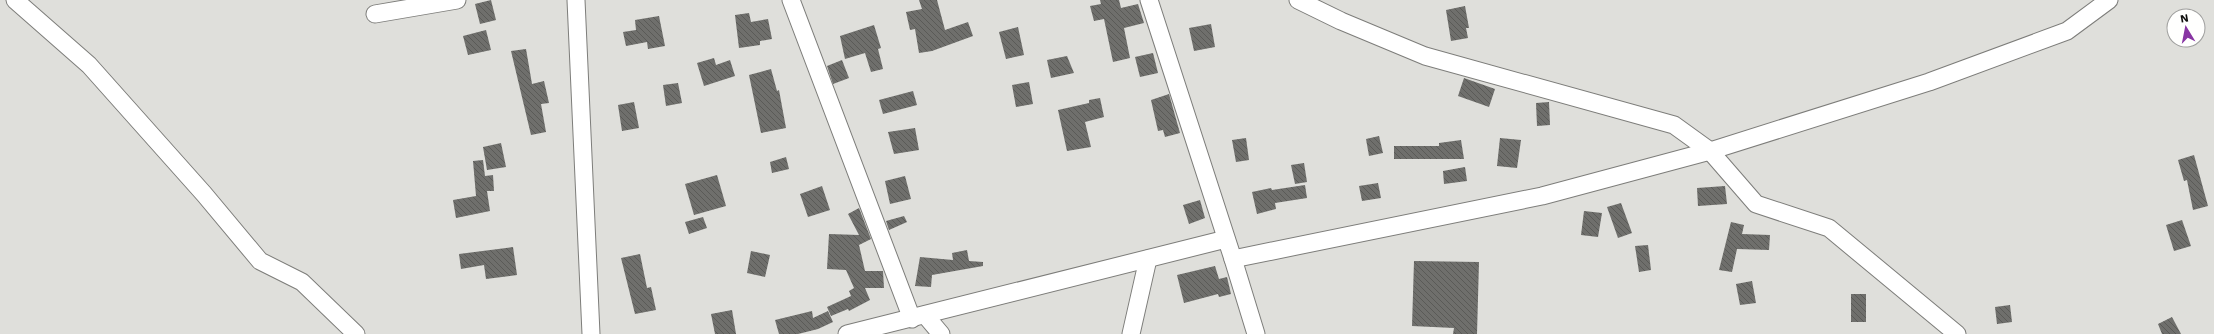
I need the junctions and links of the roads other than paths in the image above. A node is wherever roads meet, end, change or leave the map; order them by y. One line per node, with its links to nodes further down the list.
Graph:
1 (15, 0): 14 (street)
2 (457, 0): 8 (street)
3 (576, 0): 15 (street)
4 (791, 0): 13 (street)
5 (1149, 0): 10 (street)
6 (1298, 0): 9 (street)
7 (2109, 0): 9 (street)
8 (375, 14)
9 (1710, 151): 12 (street); 20 (street)
10 (1226, 240): 11 (street); 12 (street)
11 (1148, 259): 13 (street); 18 (street)
12 (1233, 259): 19 (street)
13 (919, 317): 16 (street); 17 (street)
14 (356, 334)
15 (591, 334)
16 (847, 334)
17 (941, 334)
18 (1131, 334)
19 (1256, 334)
20 (1957, 334)

